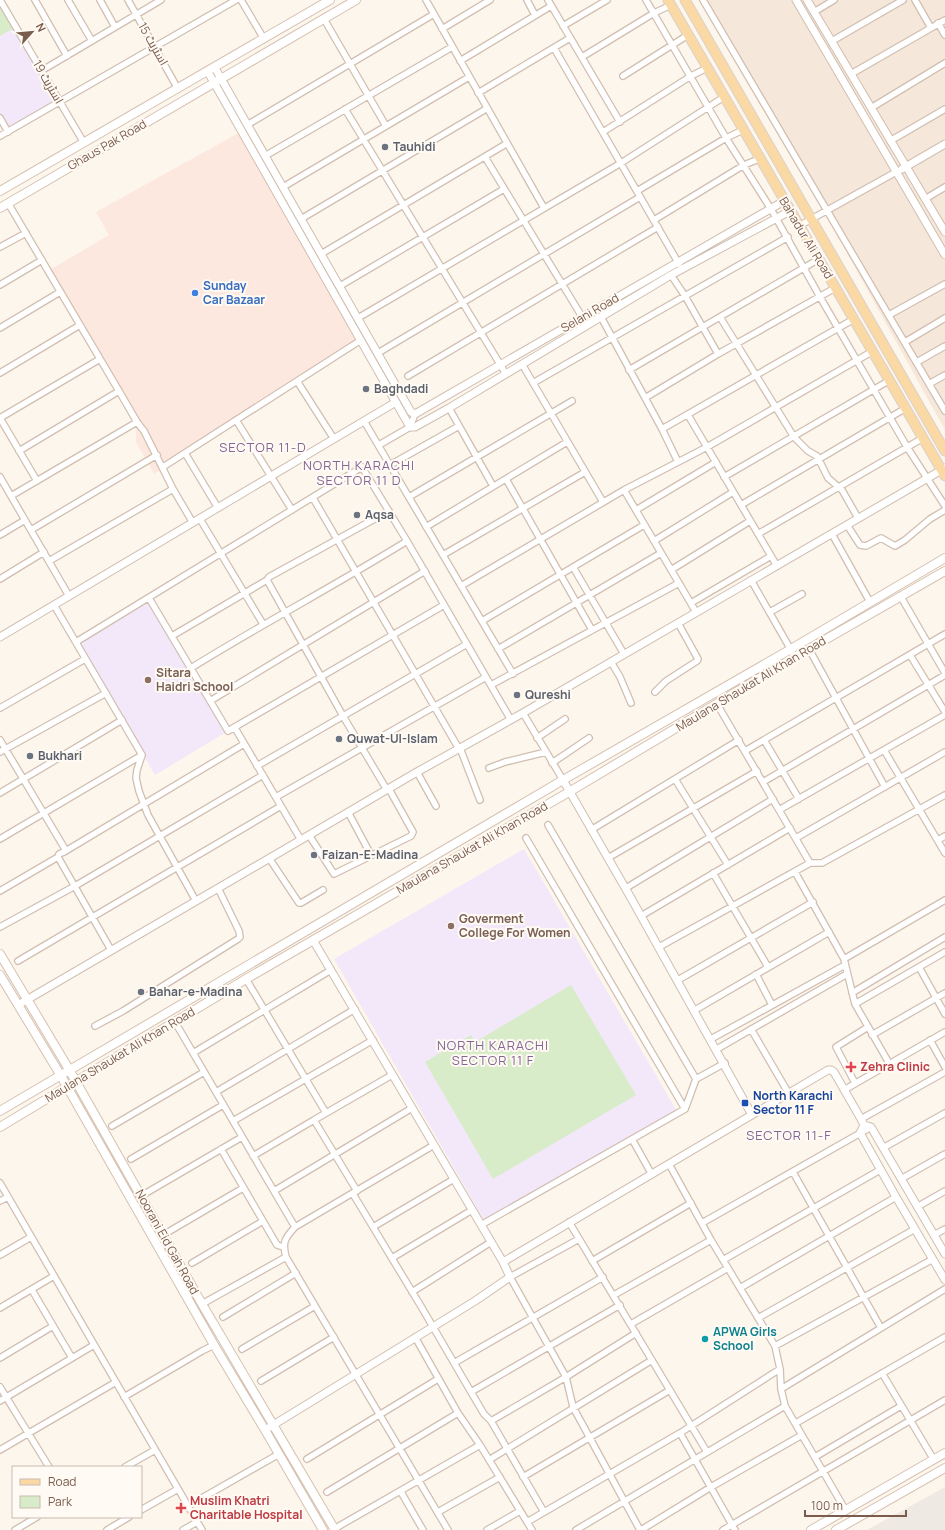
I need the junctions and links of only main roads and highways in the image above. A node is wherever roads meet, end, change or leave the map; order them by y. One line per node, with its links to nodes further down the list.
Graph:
1 (330, 0): 5 (main road)
2 (356, 0): 6 (main road, Ghaus Pak Road)
3 (685, 0): 7 (main road, Bahadur Ali Road)
4 (669, 3): 8 (main road, Bahadur Ali Road)
5 (0, 191)
6 (0, 208)
7 (945, 451)
8 (944, 472)
9 (945, 558): 13 (main road, Maulana Shaukat Ali Khan Road)
10 (945, 571): 15 (main road, Maulana Shaukat Ali Khan Road)
11 (0, 954): 13 (main road, Noorani Eid Gah Road)
12 (0, 975): 14 (main road, Noorani Eid Gah Road)
13 (70, 1071): 14 (main road, Maulana Shaukat Ali Khan Road); 15 (main road, Noorani Eid Gah Road)
14 (61, 1076): 16 (main road, Noorani Eid Gah Road); 17 (main road, Maulana Shaukat Ali Khan Road)
15 (76, 1082): 16 (main road, Maulana Shaukat Ali Khan Road); 21 (main road, Noorani Eid Gah Road)
16 (67, 1087): 18 (main road, Maulana Shaukat Ali Khan Road); 22 (main road, Noorani Eid Gah Road)
17 (0, 1111)
18 (0, 1127)
19 (945, 1453): 23 (main road)
20 (945, 1468): 24 (main road)
21 (334, 1529)
22 (323, 1530)
23 (811, 1530)
24 (836, 1530)

